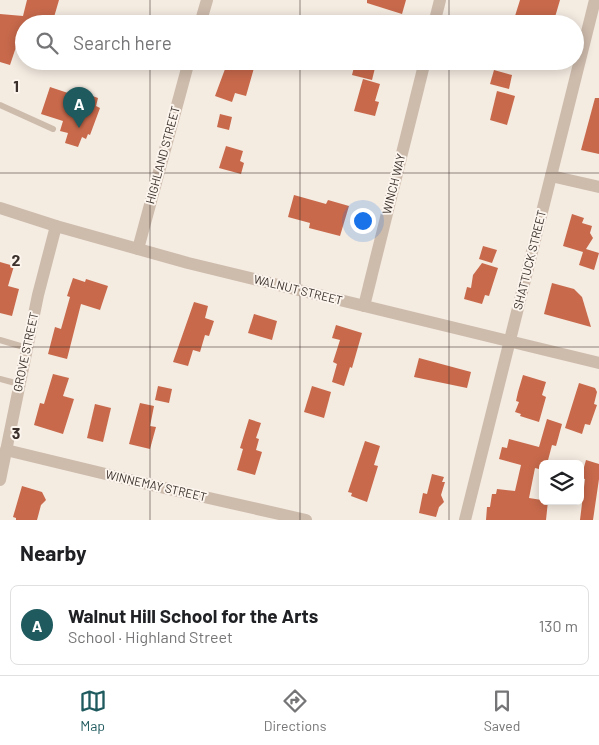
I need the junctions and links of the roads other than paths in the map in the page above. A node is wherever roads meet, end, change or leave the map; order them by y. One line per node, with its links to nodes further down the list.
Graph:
1 (207, 0): 4 (street)
2 (440, 0): 5 (street)
3 (595, 0): 6 (street, SHATTUCK STREET)
4 (203, 15)
5 (436, 15)
6 (584, 44)
7 (187, 70): 16 (street, HIGHLAND STREET)
8 (423, 70): 17 (street, WINCH WAY)
9 (578, 70): 12 (street, SHATTUCK STREET)
10 (0, 105): 11 (lane)
11 (54, 129)
12 (551, 176): 13 (street); 19 (street, SHATTUCK STREET)
13 (599, 187)
14 (0, 208): 15 (street, WALNUT STREET)
15 (56, 226): 16 (street, WALNUT STREET); 20 (street, GROVE STREET)
16 (138, 249): 17 (street, WALNUT STREET)
17 (364, 306): 19 (street, WALNUT STREET)
18 (0, 340): 20 (lane)
19 (510, 341): 21 (street, WALNUT STREET); 27 (street, SHATTUCK STREET)
20 (27, 348): 23 (street, GROVE STREET)
21 (599, 363)
22 (0, 379): 23 (lane)
23 (20, 384): 24 (street, GROVE STREET)
24 (6, 450): 25 (street, GROVE STREET); 26 (street, WINNEMAY STREET)
25 (0, 475)
26 (306, 520)
27 (465, 520)

